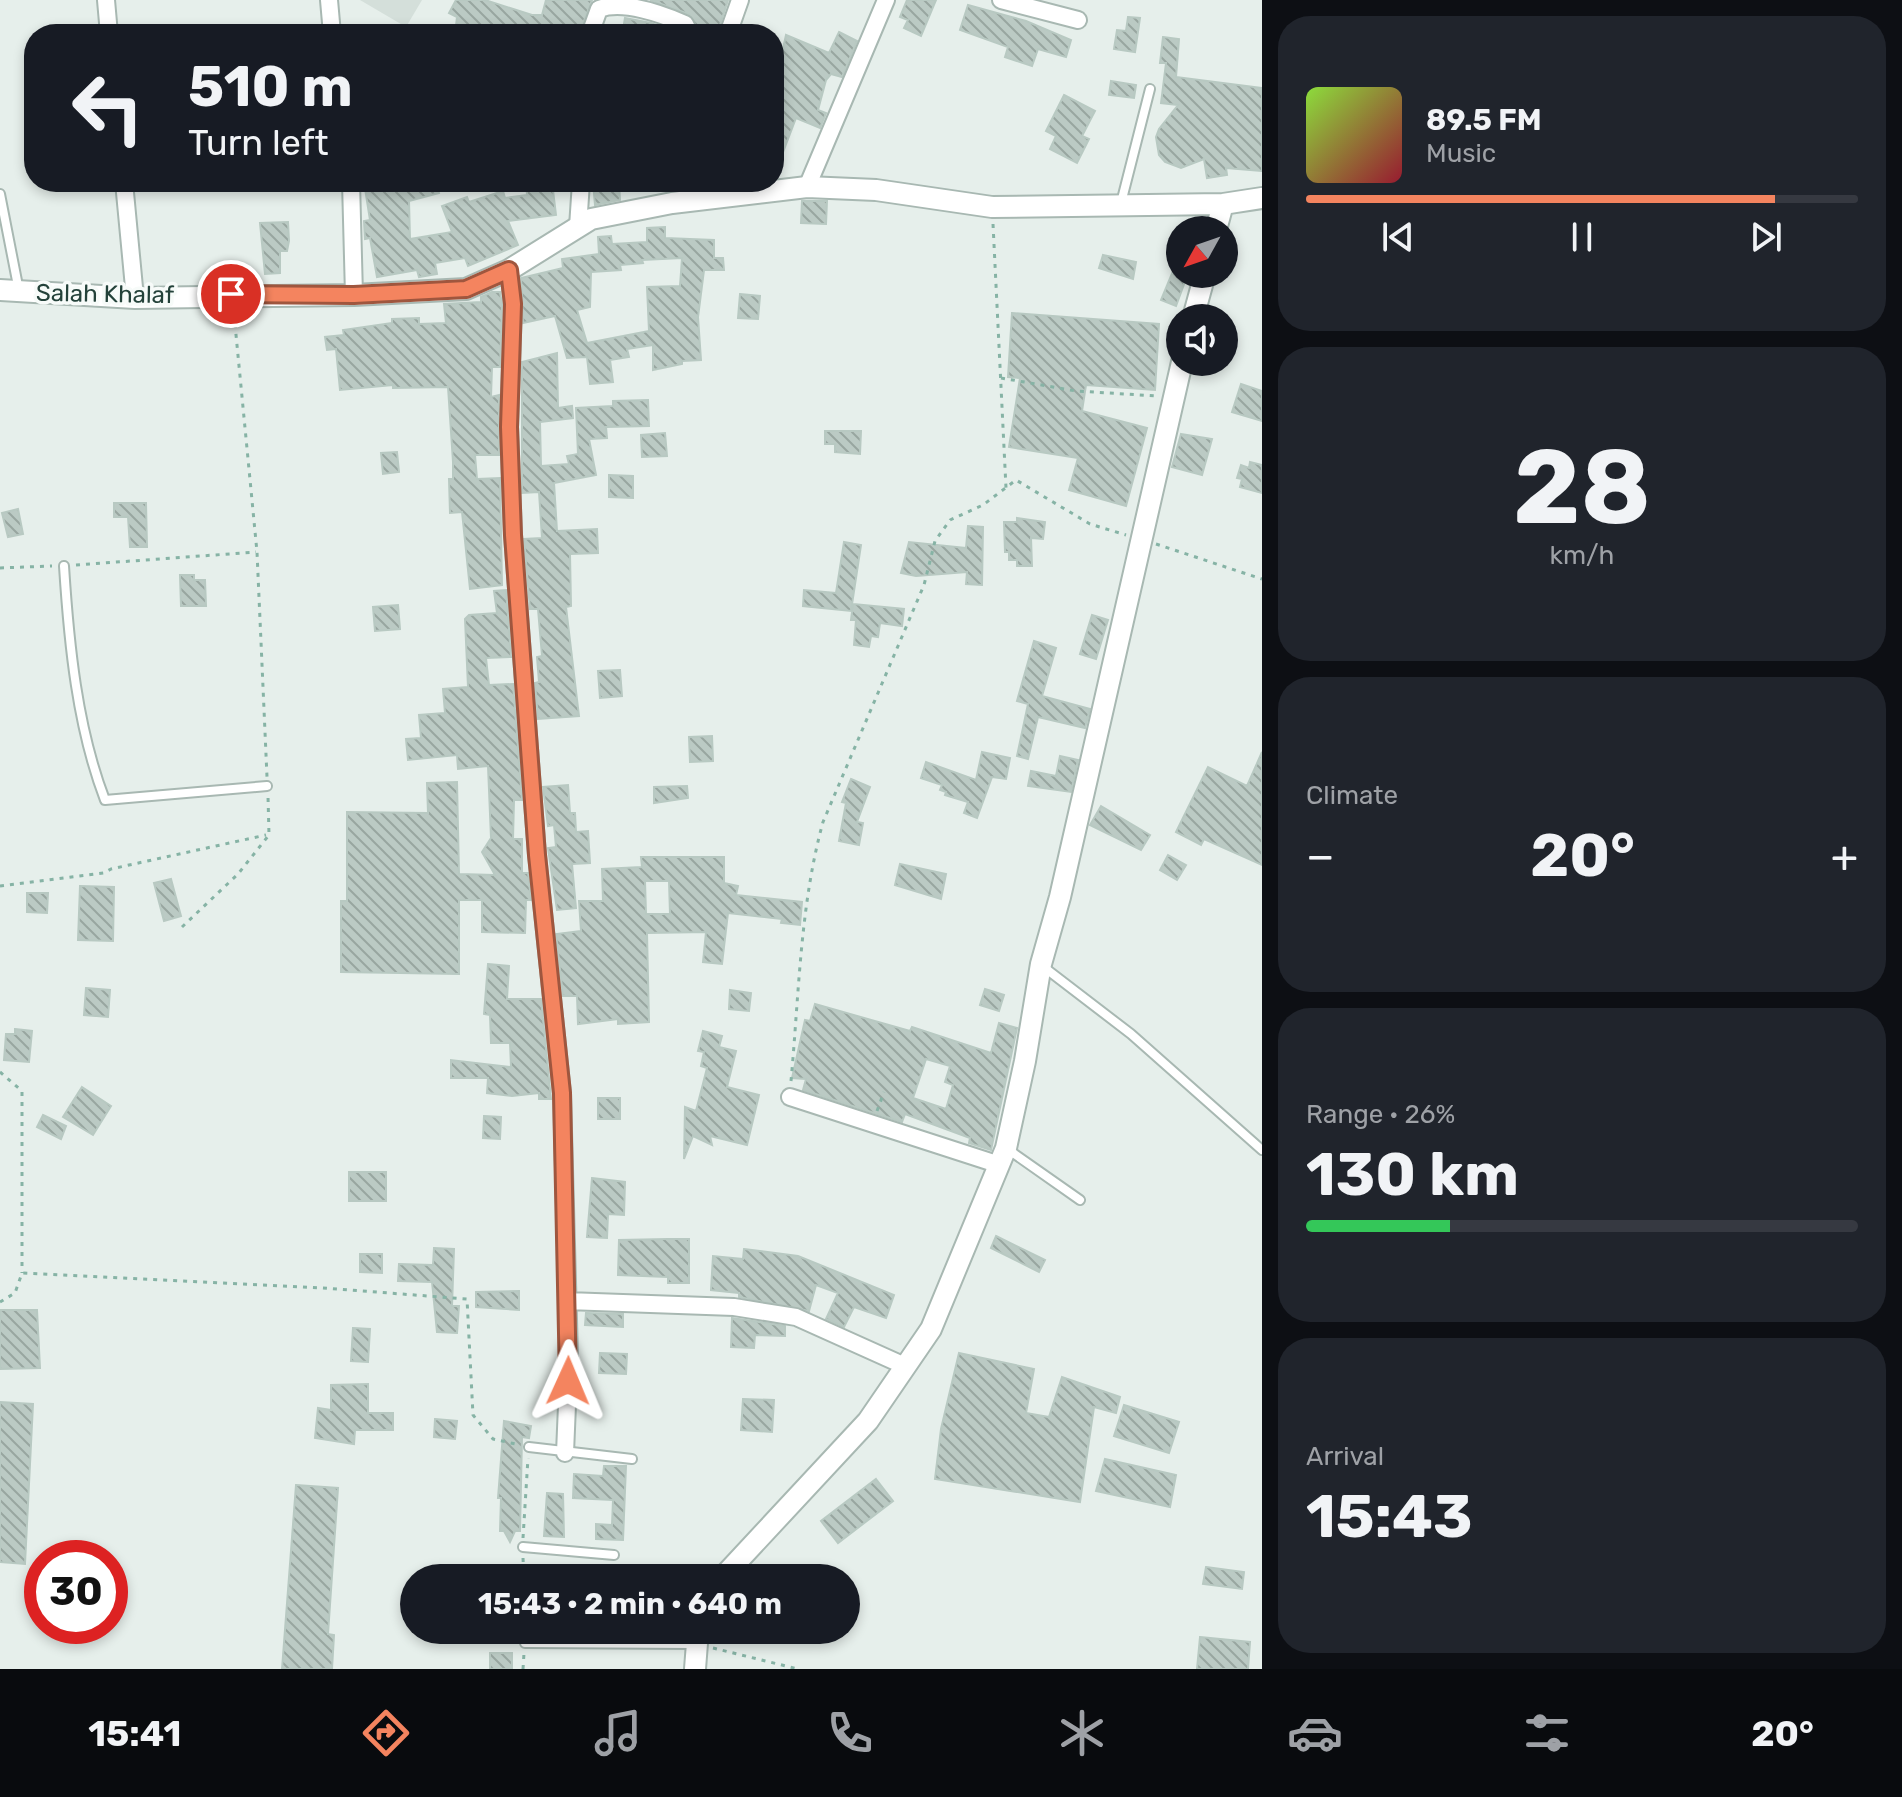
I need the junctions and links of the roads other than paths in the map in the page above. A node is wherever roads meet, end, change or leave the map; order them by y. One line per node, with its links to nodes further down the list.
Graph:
1 (106, 0): 8 (street)
2 (329, 0): 9 (street)
3 (740, 0): 12 (street)
4 (886, 0): 14 (street)
5 (1001, 0): 7 (street)
6 (647, 5): 10 (street); 11 (street)
7 (1078, 20)
8 (108, 24)
9 (331, 24)
10 (594, 24)
11 (685, 24)
12 (732, 24)
13 (1150, 89): 23 (lane)
14 (807, 187): 15 (street, Salah Khalaf); 23 (street, Salah Khalaf)
15 (784, 190)
16 (125, 192): 29 (street)
17 (351, 192): 28 (street)
18 (580, 192): 25 (street)
19 (765, 192): 25 (street, Salah Khalaf)
20 (0, 194): 27 (lane)
21 (1262, 198): 22 (street, Salah Khalaf)
22 (1223, 204): 23 (street, Salah Khalaf); 24 (street)
23 (1120, 207)
24 (1220, 216)
25 (578, 227): 26 (street, Salah Khalaf)
26 (509, 270): 28 (street, Salah Khalaf); 38 (street)
27 (10, 291): 29 (street, Salah Khalaf)
28 (354, 295): 29 (street, Salah Khalaf)
29 (135, 298)
30 (1178, 376): 33 (street)
31 (64, 566): 32 (lane)
32 (267, 786)
33 (1041, 964): 35 (lane); 36 (street)
34 (790, 1097): 36 (street)
35 (1262, 1150)
36 (1003, 1156): 37 (lane); 39 (street)
37 (1080, 1200)
38 (567, 1301): 39 (street); 41 (street)
39 (905, 1366): 45 (street)
40 (529, 1447): 41 (lane)
41 (565, 1453): 42 (lane)
42 (632, 1459)
43 (523, 1547): 44 (lane)
44 (614, 1555)
45 (735, 1564)
46 (697, 1644): 47 (street)
47 (695, 1669)

